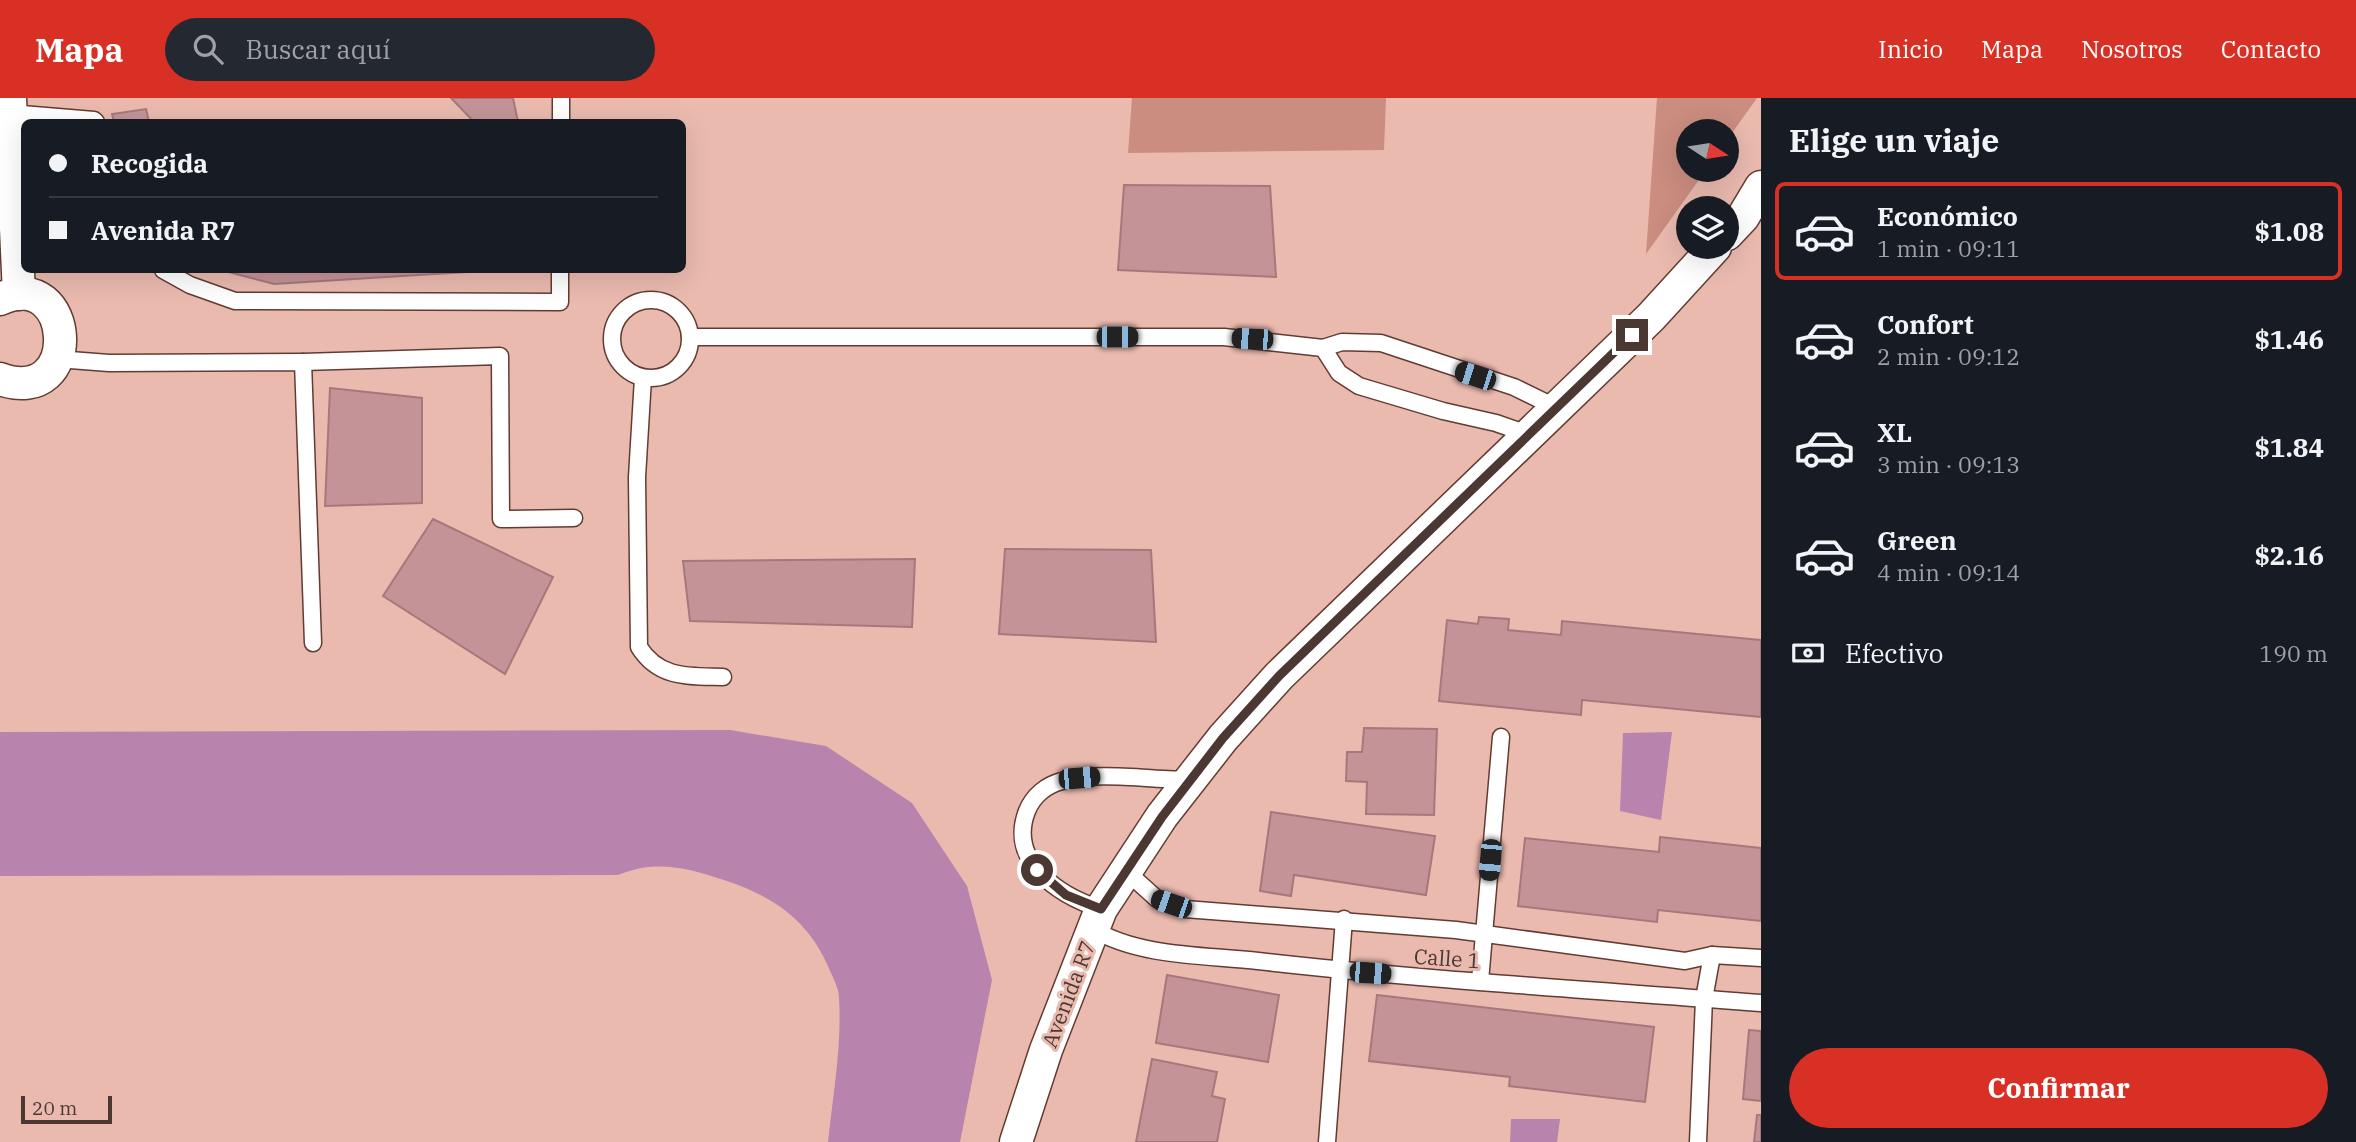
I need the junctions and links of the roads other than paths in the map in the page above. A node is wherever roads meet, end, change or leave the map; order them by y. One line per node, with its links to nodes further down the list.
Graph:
1 (561, 98): 4 (lane)
2 (10, 105): 3 (lane); 10 (street)
3 (88, 119)
4 (561, 119)
5 (1761, 187): 6 (street)
6 (1739, 221)
7 (1704, 259): 17 (street, Avenida R7)
8 (168, 273): 9 (lane)
9 (560, 273)
10 (10, 296): 13 (street)
11 (690, 337): 12 (lane); 15 (lane); 15 (lane)
12 (1323, 348): 17 (lane); 18 (lane)
13 (57, 359): 14 (lane); 16 (street)
14 (303, 362): 19 (lane); 20 (lane)
15 (643, 378): 21 (lane)
16 (3, 386)
17 (1558, 408): 18 (street, Avenida R7)
18 (1530, 435): 23 (street, Avenida R7)
19 (574, 518)
20 (313, 643)
21 (723, 677)
22 (1501, 737): 27 (lane)
23 (1190, 780): 24 (street, Avenida R7); 25 (lane, Calle 1)
24 (1126, 870): 25 (street, Avenida R7); 26 (lane)
25 (1097, 919): 30 (lane, Calle 1); 34 (street, Avenida R7)
26 (1344, 919): 27 (lane); 30 (lane)
27 (1484, 933): 28 (lane); 31 (lane)
28 (1712, 955): 29 (lane); 32 (lane)
29 (1761, 958)
30 (1342, 971): 31 (lane, Calle 1); 35 (lane)
31 (1480, 981): 32 (lane, Calle 1)
32 (1704, 999): 33 (lane, Calle 1); 36 (lane)
33 (1761, 1003)
34 (1017, 1142)
35 (1327, 1142)
36 (1699, 1142)

